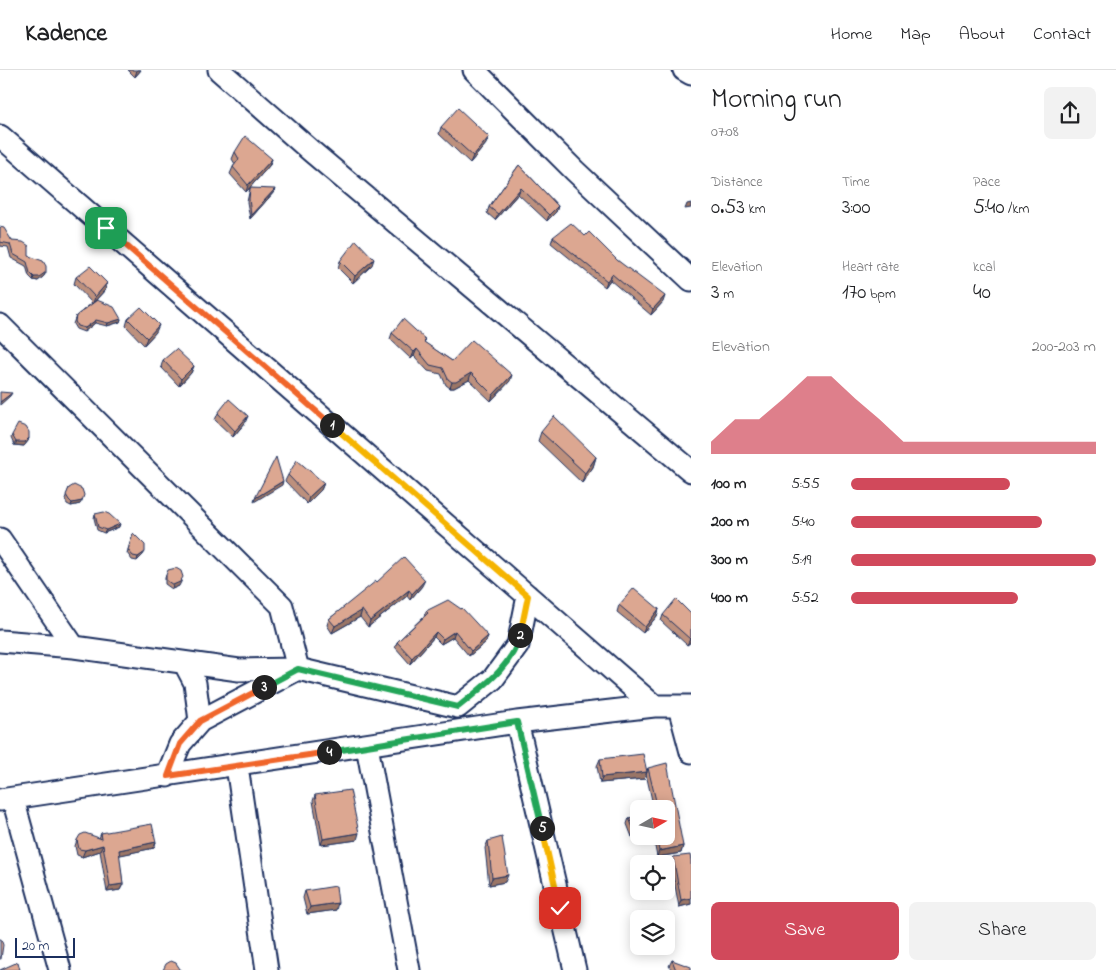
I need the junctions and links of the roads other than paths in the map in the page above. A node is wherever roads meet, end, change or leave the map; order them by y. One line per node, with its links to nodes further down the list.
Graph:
1 (219, 70): 8 (street)
2 (474, 70): 6 (street)
3 (684, 70): 4 (street)
4 (691, 74)
5 (0, 136): 10 (street)
6 (691, 280)
7 (0, 326): 14 (street)
8 (691, 471)
9 (0, 539): 12 (street)
10 (528, 596): 14 (street); 15 (street)
11 (0, 641): 12 (street)
12 (74, 647): 13 (street)
13 (185, 664): 14 (street); 17 (street)
14 (298, 669): 17 (street)
15 (654, 706): 16 (street); 18 (street)
16 (685, 706): 20 (street)
17 (200, 721): 22 (street)
18 (517, 722): 19 (street); 27 (street)
19 (367, 746): 21 (street); 26 (street)
20 (691, 752)
21 (238, 766): 22 (street); 25 (street)
22 (168, 776): 23 (street)
23 (7, 799): 24 (street)
24 (60, 970)
25 (267, 970)
26 (409, 970)
27 (574, 970)

